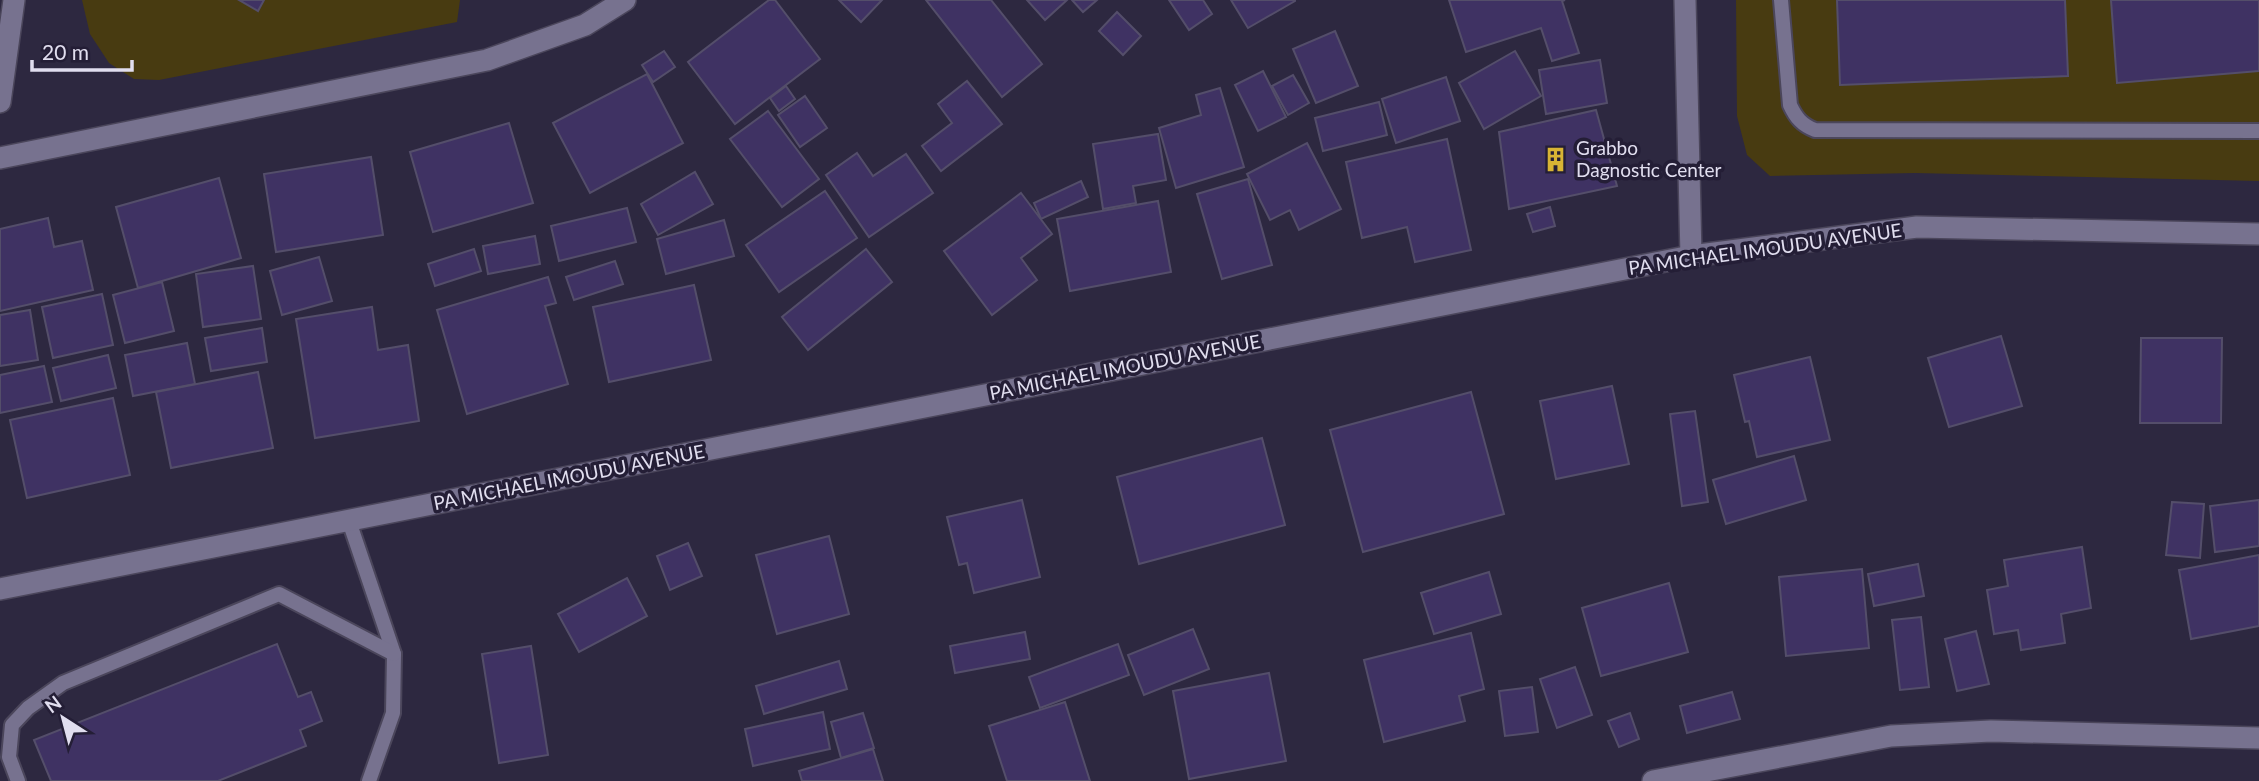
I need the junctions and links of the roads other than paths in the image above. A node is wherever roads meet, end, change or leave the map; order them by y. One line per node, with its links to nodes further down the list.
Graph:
1 (14, 0): 5 (street)
2 (625, 0): 7 (street)
3 (1685, 0): 9 (street)
4 (1781, 0): 6 (lane)
5 (0, 102)
6 (2259, 131)
7 (0, 158)
8 (2259, 234): 9 (street, PA MICHAEL IMOUDU AVENUE)
9 (1691, 256): 10 (street, PA MICHAEL IMOUDU AVENUE)
10 (349, 521): 11 (street, PA MICHAEL IMOUDU AVENUE); 12 (lane)
11 (0, 589)
12 (394, 654): 14 (lane); 15 (lane)
13 (2259, 738): 16 (street)
14 (18, 781)
15 (369, 781)
16 (1653, 781)

